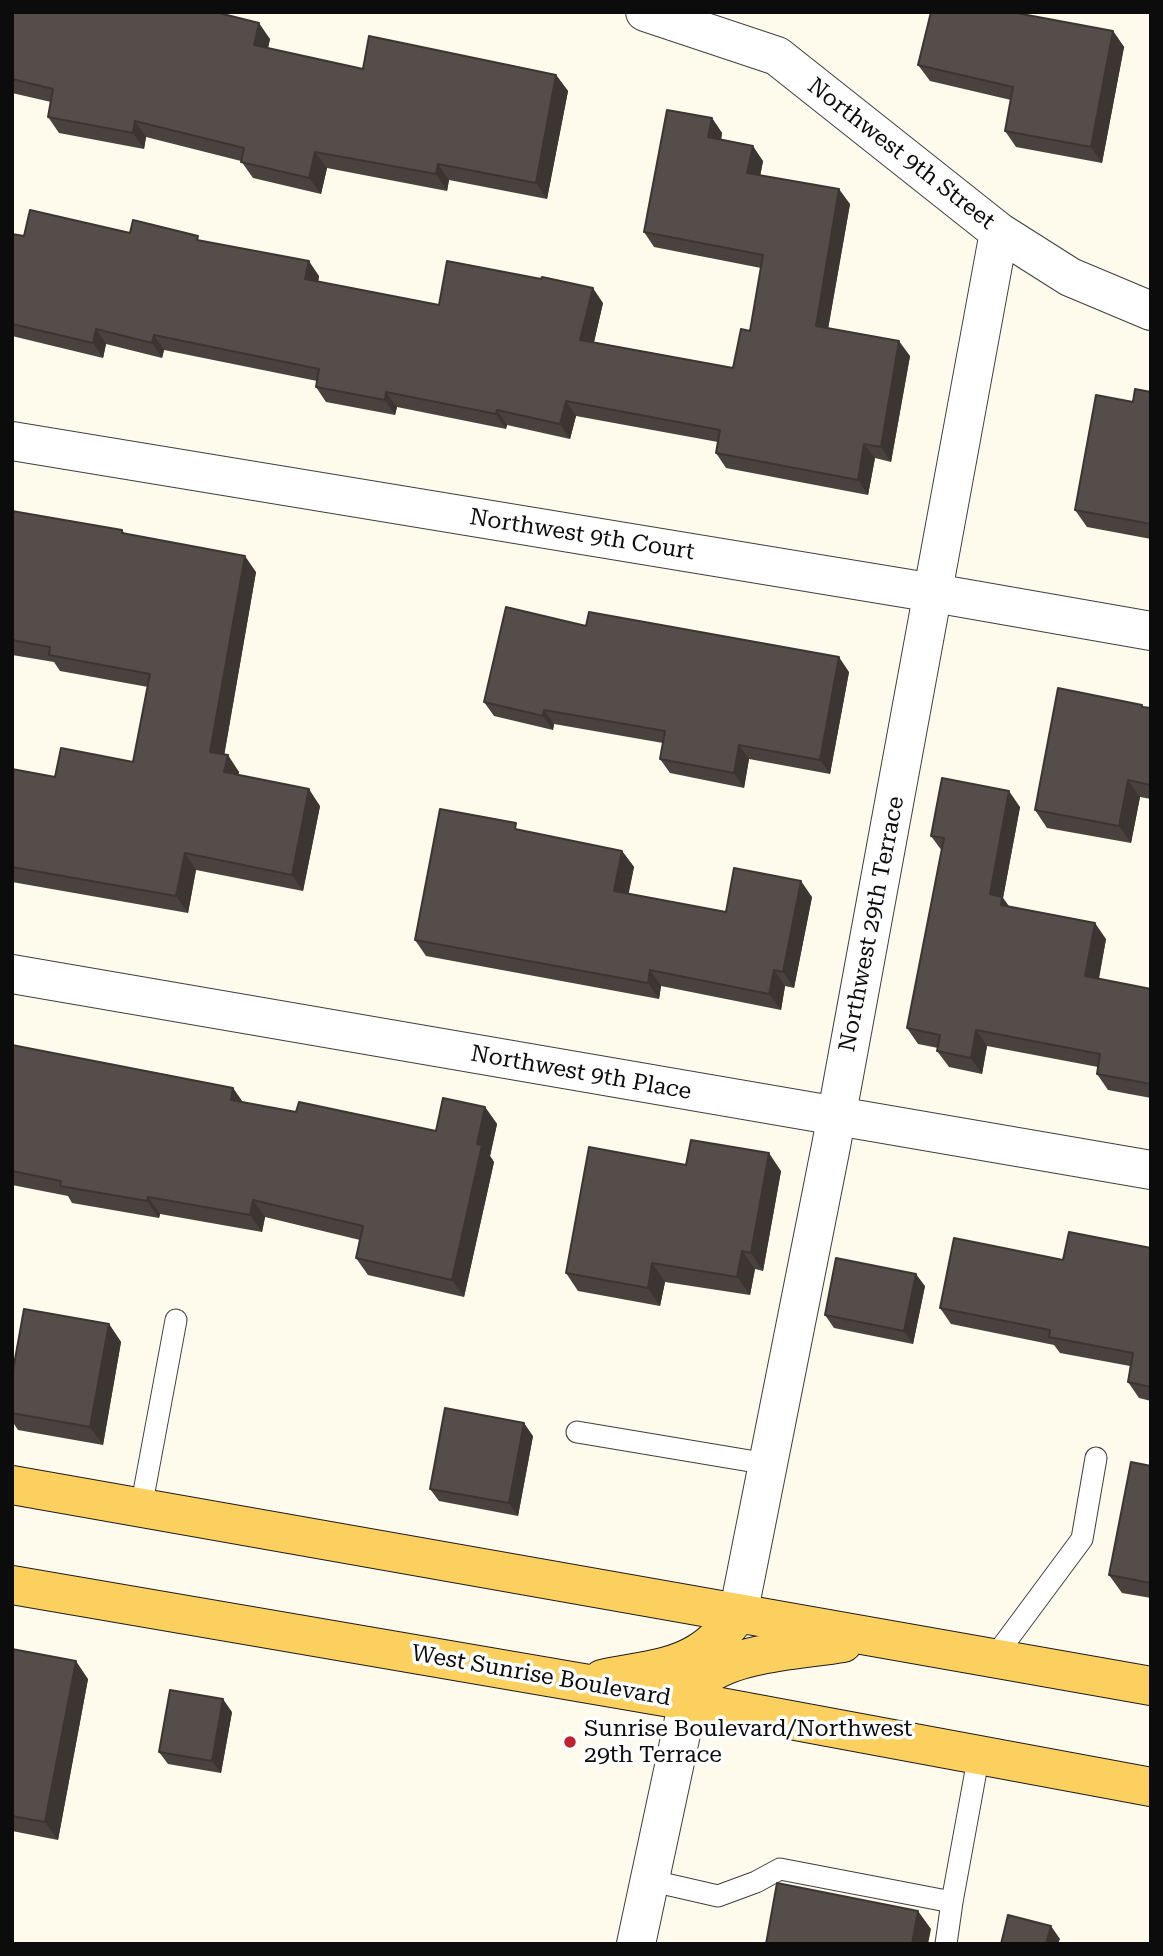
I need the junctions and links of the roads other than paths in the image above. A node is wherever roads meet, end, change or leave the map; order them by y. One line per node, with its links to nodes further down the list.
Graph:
1 (645, 12): 2 (street, Northwest 9th Street)
2 (999, 232): 3 (street, Northwest 9th Street); 5 (street, Northwest 29th Terrace)
3 (1151, 311)
4 (12, 441): 5 (street, Northwest 9th Court)
5 (934, 593): 6 (street, Northwest 9th Court); 8 (street, Northwest 29th Terrace)
6 (1151, 631)
7 (12, 974): 8 (street, Northwest 9th Place)
8 (836, 1117): 9 (street, Northwest 9th Place); 13 (street, Northwest 29th Terrace)
9 (1151, 1170)
10 (176, 1320): 15 (lane)
11 (577, 1433): 13 (lane)
12 (1096, 1458): 19 (lane)
13 (768, 1464): 17 (street, Northwest 29th Terrace)
14 (12, 1485): 15 (main road)
15 (141, 1508): 17 (main road)
16 (12, 1585): 20 (main road, West Sunrise Boulevard)
17 (738, 1615): 18 (main road); 20 (main road)
18 (876, 1638): 19 (main road); 22 (main road)
19 (993, 1659): 21 (main road)
20 (583, 1683): 22 (main road, West Sunrise Boulevard)
21 (1151, 1686)
22 (688, 1701): 23 (main road, West Sunrise Boulevard); 25 (street)
23 (979, 1754): 24 (main road, West Sunrise Boulevard); 26 (lane)
24 (1151, 1787)
25 (648, 1880): 26 (lane); 27 (street)
26 (952, 1902): 28 (lane)
27 (636, 1944)
28 (946, 1944)

